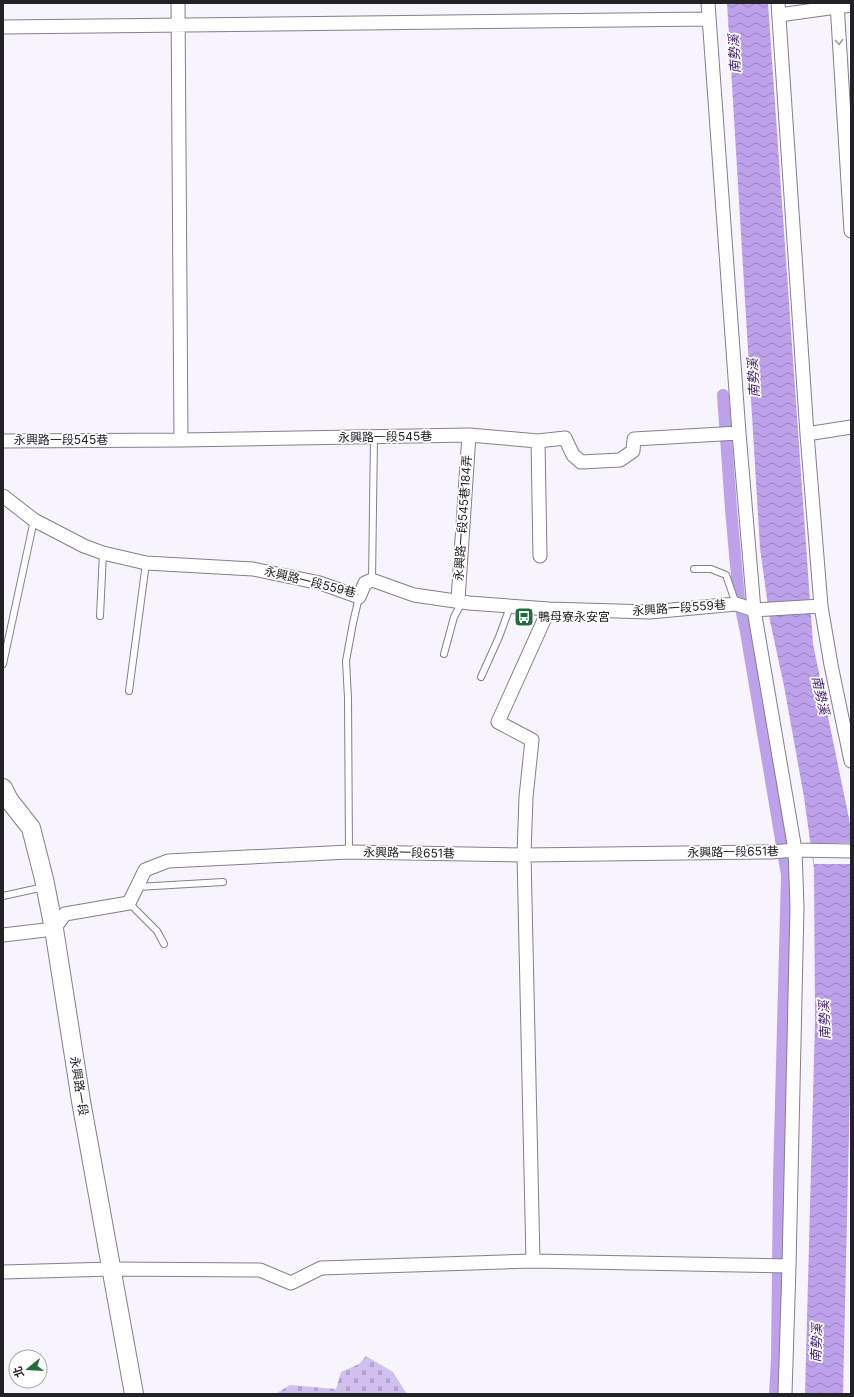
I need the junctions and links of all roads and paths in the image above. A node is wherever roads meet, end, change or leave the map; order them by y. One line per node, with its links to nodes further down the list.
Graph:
1 (178, 3): 7 (street)
2 (708, 3): 6 (street)
3 (837, 5): 4 (street); 5 (street); 9 (street, one-way to 9)
4 (851, 5)
5 (779, 9): 12 (street)
6 (709, 19): 7 (street); 11 (street)
7 (178, 26): 8 (street); 15 (street)
8 (3, 27)
9 (851, 231)
10 (851, 427): 12 (street)
11 (740, 433): 17 (street, 永興路一段545巷); 31 (street)
12 (808, 434): 28 (street)
13 (469, 435): 14 (street, 永興路一段545巷); 17 (street, 永興路一段545巷); 26 (street, 永興路一段545巷184弄)
14 (374, 437): 15 (street, 永興路一段545巷); 24 (lane)
15 (181, 440): 16 (street, 永興路一段545巷)
16 (3, 441)
17 (538, 441): 21 (street)
18 (3, 496): 19 (street, 永興路一段559巷)
19 (34, 520): 20 (street, 永興路一段559巷); 34 (lane)
20 (103, 552): 22 (street, 永興路一段559巷); 32 (lane)
21 (540, 556)
22 (146, 563): 25 (street, 永興路一段559巷); 36 (lane)
23 (694, 569): 27 (lane)
24 (372, 580): 25 (street, 永興路一段559巷); 26 (street, 永興路一段559巷)
25 (359, 597): 41 (lane)
26 (460, 601): 29 (street, 永興路一段559巷); 33 (lane)
27 (736, 604): 30 (street, 永興路一段559巷); 31 (street, 永興路一段559巷)
28 (816, 606): 31 (street); 37 (street)
29 (510, 607): 30 (street, 永興路一段559巷); 35 (lane)
30 (549, 609): 42 (street)
31 (759, 610): 39 (street)
32 (100, 616)
33 (444, 654)
34 (3, 664)
35 (481, 677)
36 (129, 691)
37 (851, 761)
38 (5, 795): 44 (street, 永興路一段)
39 (795, 850): 40 (street, 永興路一段651巷); 42 (street, 永興路一段651巷); 52 (street)
40 (851, 851)
41 (348, 852): 42 (street, 永興路一段651巷); 45 (street, 永興路一段651巷)
42 (524, 855): 51 (street)
43 (223, 882): 45 (lane)
44 (45, 886): 46 (lane); 48 (street, 永興路一段)
45 (137, 887): 47 (street, 永興路一段651巷)
46 (3, 896)
47 (129, 903): 48 (street); 50 (lane)
48 (54, 929): 49 (street); 53 (street, 永興路一段)
49 (3, 935)
50 (164, 944)
51 (533, 1261): 52 (street); 53 (street)
52 (790, 1266): 56 (street)
53 (112, 1269): 54 (street); 55 (street, 永興路一段)
54 (3, 1272)
55 (134, 1394)
56 (785, 1394)

